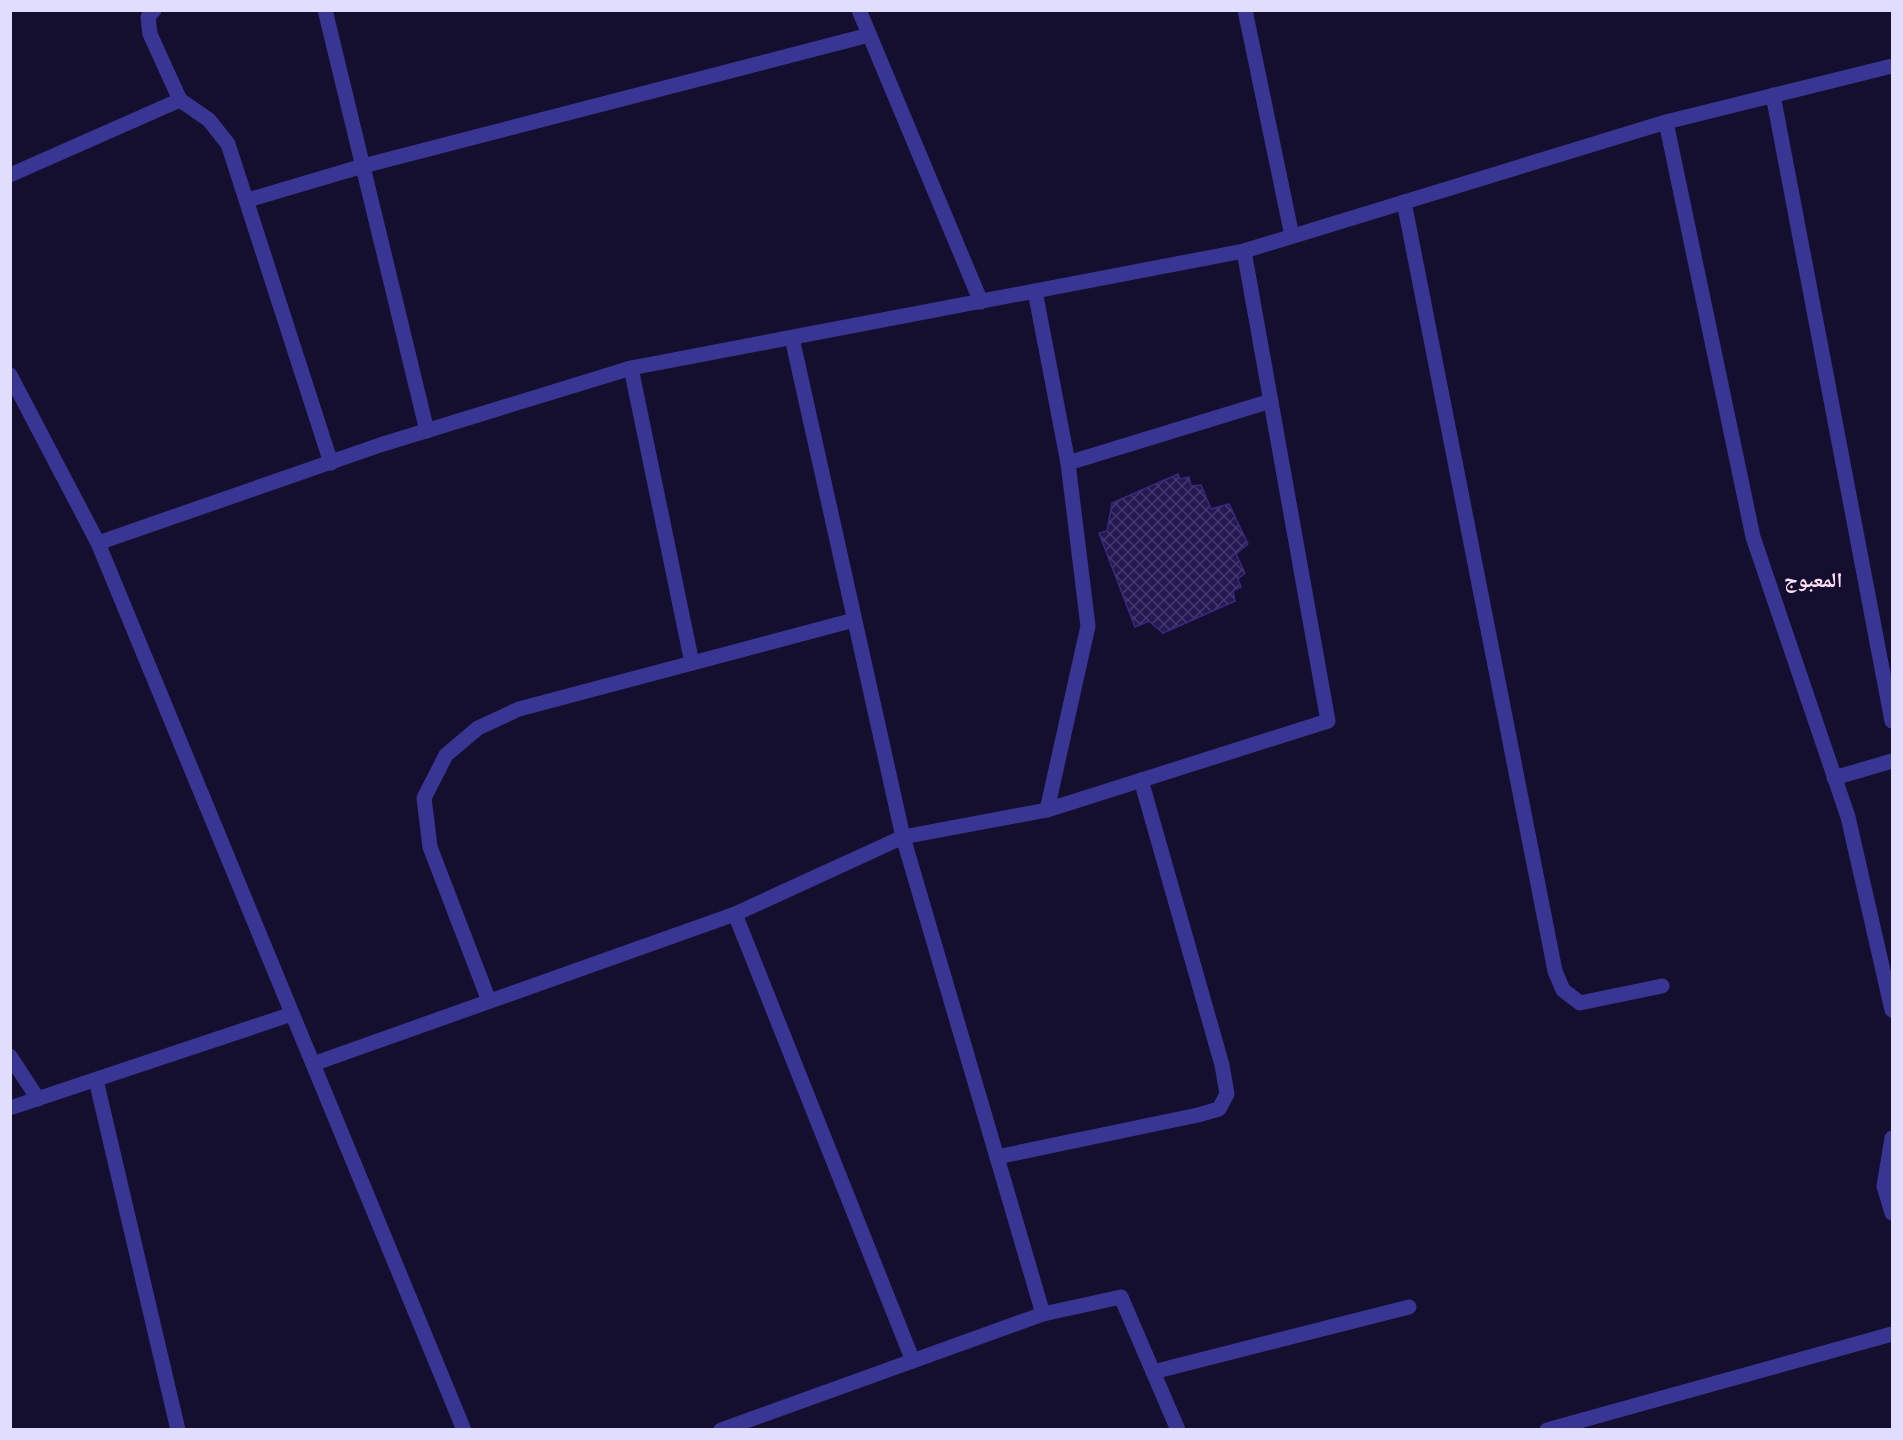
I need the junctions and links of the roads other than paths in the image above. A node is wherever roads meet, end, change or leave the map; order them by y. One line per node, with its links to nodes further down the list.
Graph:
1 (154, 10): 8 (street)
2 (325, 10): 10 (street)
3 (859, 10): 5 (street)
4 (1245, 10): 14 (street)
5 (869, 35): 10 (street); 17 (street)
6 (1893, 66): 7 (street)
7 (1773, 95): 9 (street); 28 (street)
8 (180, 100): 11 (street); 12 (street)
9 (1666, 122): 13 (street); 30 (street)
10 (363, 166): 12 (street); 22 (street)
11 (10, 175)
12 (248, 200): 23 (street)
13 (1404, 202): 14 (street); 35 (street)
14 (1292, 236): 15 (street)
15 (1244, 251): 16 (street); 21 (street)
16 (1035, 291): 17 (street); 24 (street)
17 (981, 302): 18 (street)
18 (792, 338): 19 (street); 26 (street)
19 (631, 368): 22 (street); 27 (street)
20 (10, 375): 25 (street)
21 (1271, 401): 24 (street); 31 (street)
22 (427, 431): 23 (street)
23 (332, 463): 25 (street)
24 (1068, 463): 32 (street)
25 (98, 543): 38 (street)
26 (854, 620): 27 (street); 33 (street)
27 (692, 663): 36 (street)
28 (1893, 721)
29 (1893, 761): 30 (street)
30 (1834, 778): 37 (street)
31 (1141, 780): 32 (street); 45 (street)
32 (1047, 810): 33 (street)
33 (903, 837): 34 (street); 45 (street)
34 (735, 914): 36 (street); 50 (street)
35 (1662, 986)
36 (489, 1001): 40 (street)
37 (1893, 1010)
38 (292, 1014): 40 (street); 41 (street)
39 (10, 1056): 42 (street)
40 (313, 1064): 53 (street)
41 (96, 1080): 42 (street); 52 (street)
42 (38, 1099): 43 (street)
43 (10, 1108)
44 (1893, 1138): 46 (street)
45 (997, 1157): 48 (street)
46 (1893, 1213)
47 (1408, 1307): 51 (street)
48 (1043, 1314): 50 (street); 51 (street)
49 (1893, 1334): 56 (street)
50 (913, 1361): 54 (street)
51 (1153, 1372): 55 (street)
52 (178, 1430)
53 (464, 1430)
54 (721, 1430)
55 (1178, 1430)
56 (1547, 1430)

